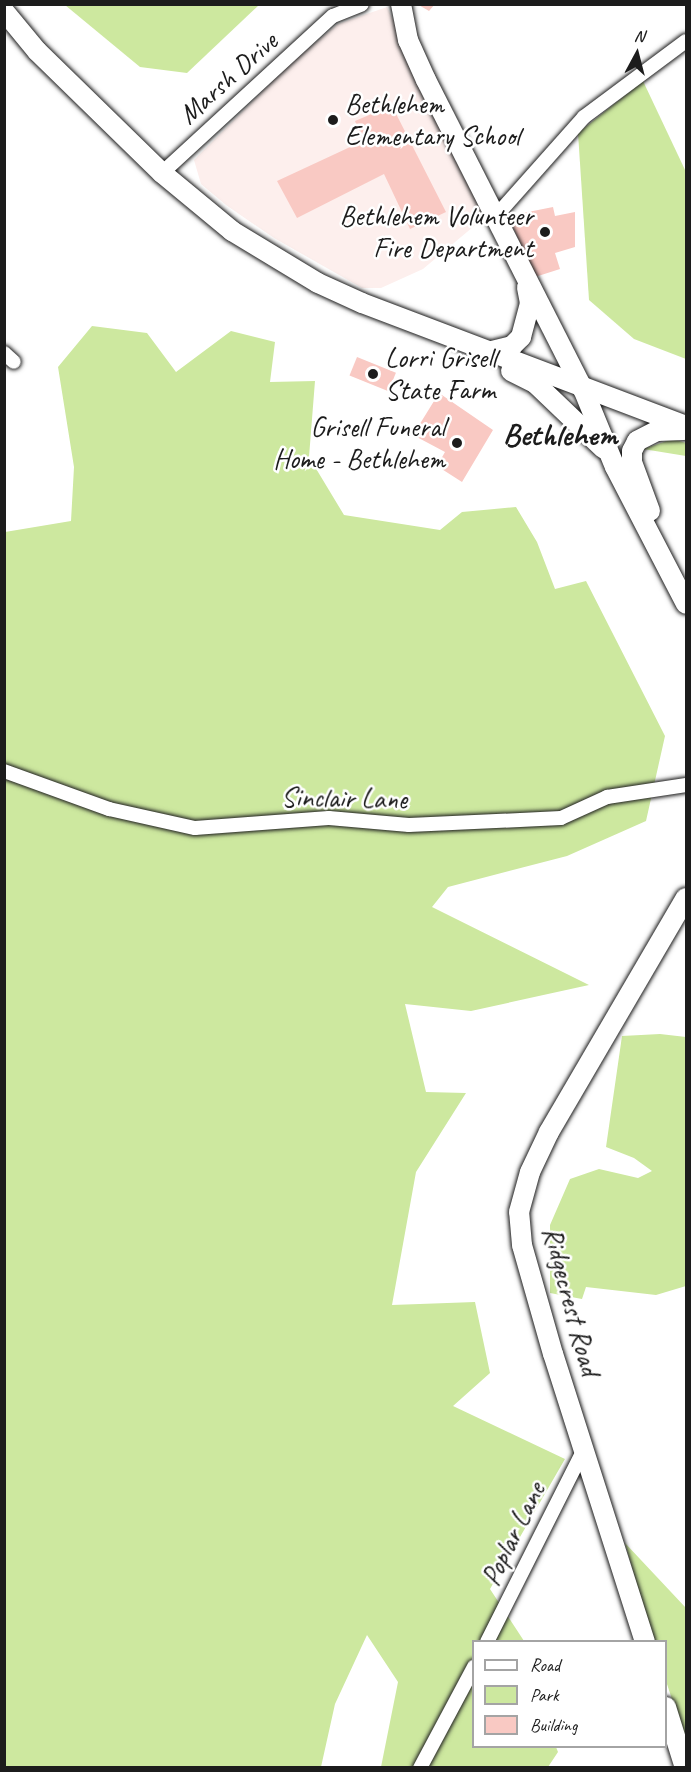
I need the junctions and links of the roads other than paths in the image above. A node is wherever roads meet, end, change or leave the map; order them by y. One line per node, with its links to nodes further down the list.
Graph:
1 (362, 4): 5 (street, Marsh Drive)
2 (401, 4): 6 (main road)
3 (4, 11): 5 (main road)
4 (687, 41): 6 (street)
5 (162, 173): 8 (main road)
6 (496, 216): 7 (main road)
7 (525, 275): 9 (main road); 10 (main road)
8 (406, 321): 9 (main road); 12 (main road)
9 (492, 351): 10 (main road)
10 (583, 388): 11 (main road); 12 (main road)
11 (687, 428): 13 (main road)
12 (609, 454): 13 (main road)
13 (666, 567): 14 (main road)
14 (687, 604)
15 (4, 771): 16 (street, Sinclair Lane)
16 (687, 785)
17 (687, 898): 18 (main road, Ridgecrest Road)
18 (584, 1449): 19 (street, Poplar Lane); 20 (main road, Ridgecrest Road)
19 (488, 1640)
20 (645, 1640)
21 (472, 1671): 23 (street)
22 (667, 1710): 24 (main road)
23 (420, 1767)
24 (685, 1767)

